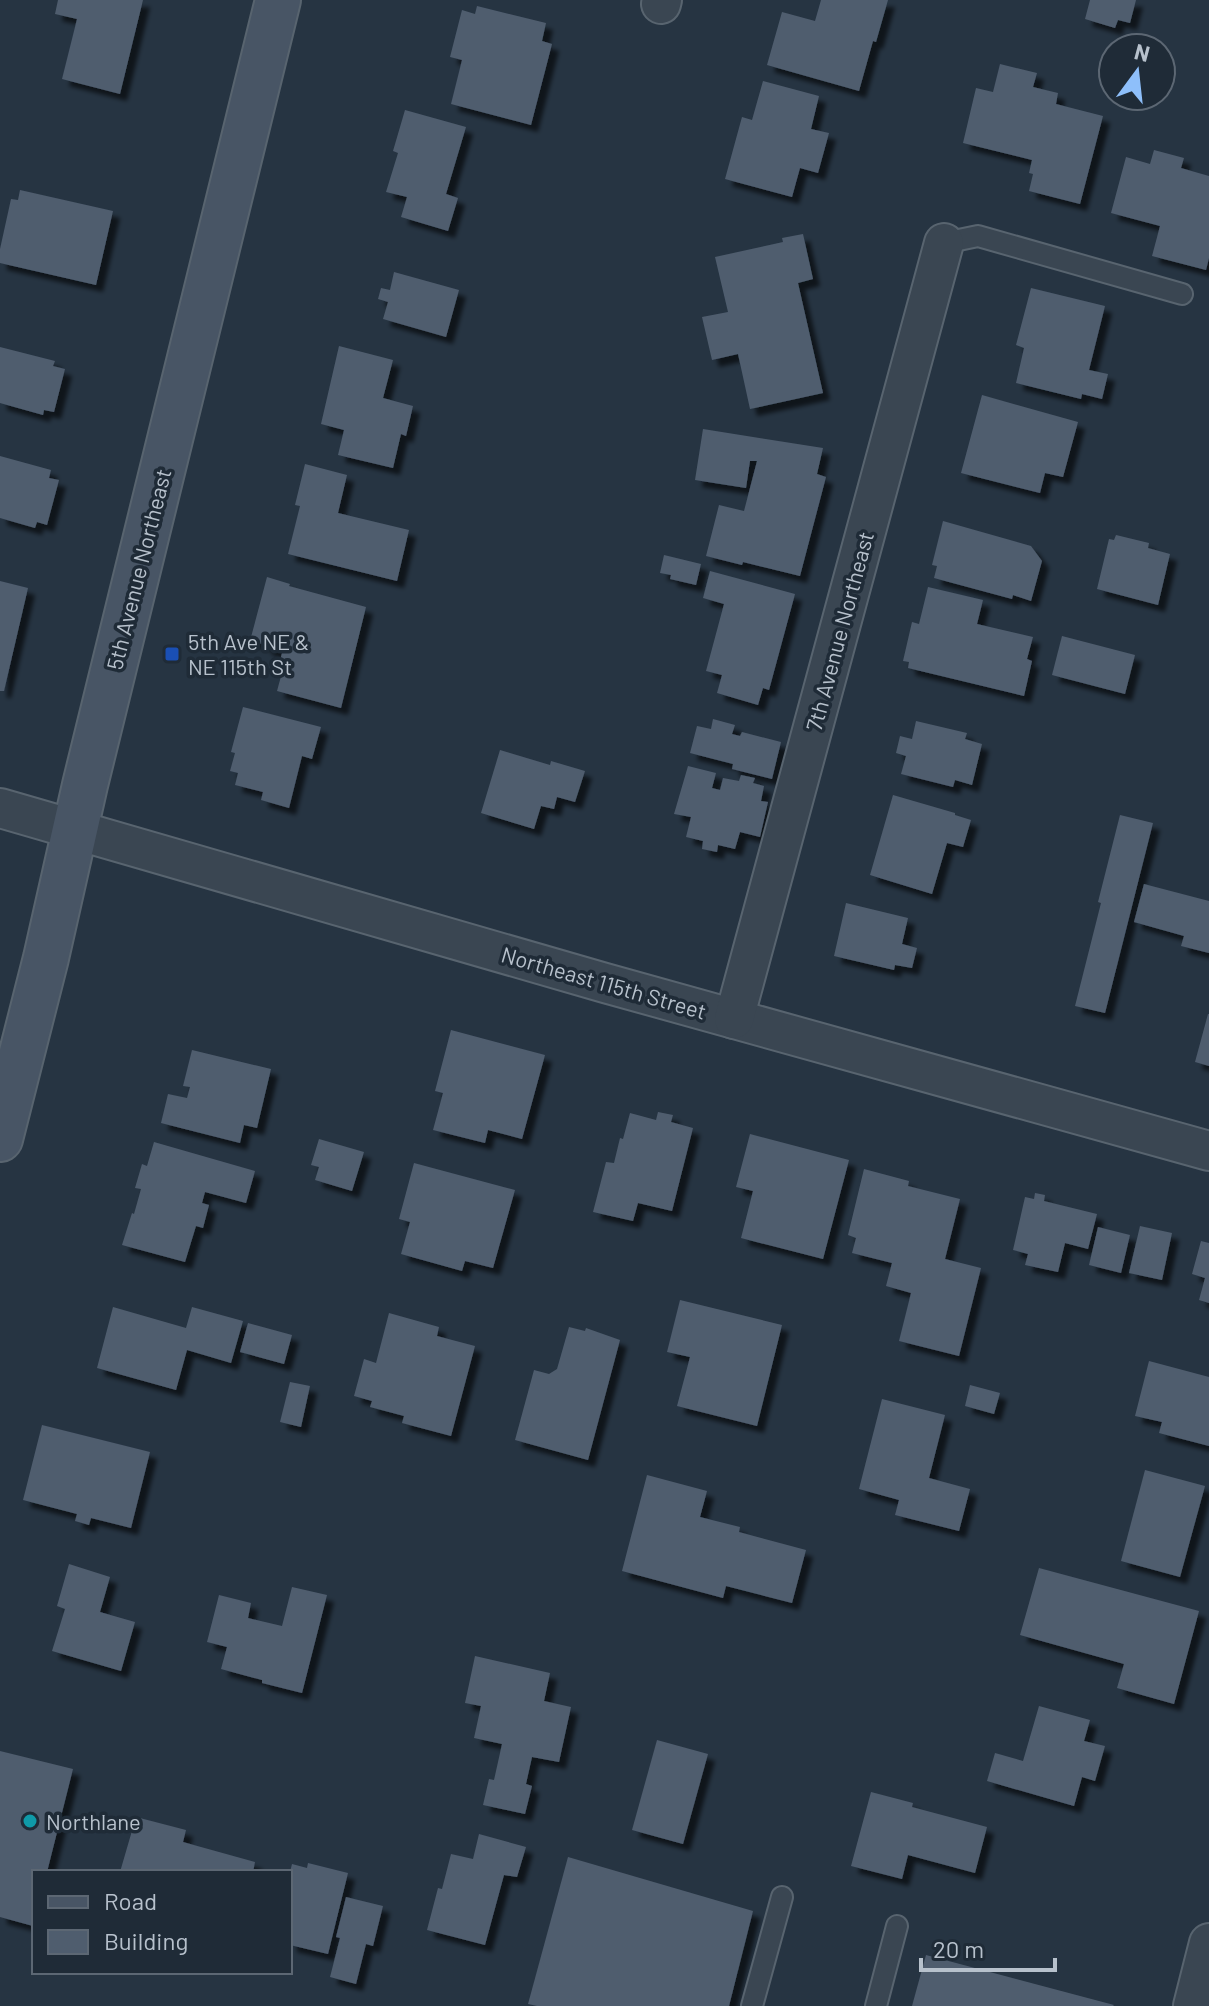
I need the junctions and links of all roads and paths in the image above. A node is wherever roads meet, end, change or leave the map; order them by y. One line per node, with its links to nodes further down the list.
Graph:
1 (278, 0): 5 (main road, 5th Avenue Northeast)
2 (944, 243): 3 (lane); 6 (street, 7th Avenue Northeast)
3 (1182, 294)
4 (0, 808): 5 (street, Northeast 115th Street)
5 (76, 829): 6 (street, Northeast 115th Street); 7 (main road, 5th Avenue Northeast)
6 (734, 1019): 8 (street, Northeast 115th Street)
7 (0, 1139)
8 (1209, 1151)
9 (782, 1897): 12 (lane)
10 (897, 1926): 13 (lane)
11 (1209, 1943): 14 (street)
12 (752, 2006)
13 (876, 2006)
14 (1193, 2006)

